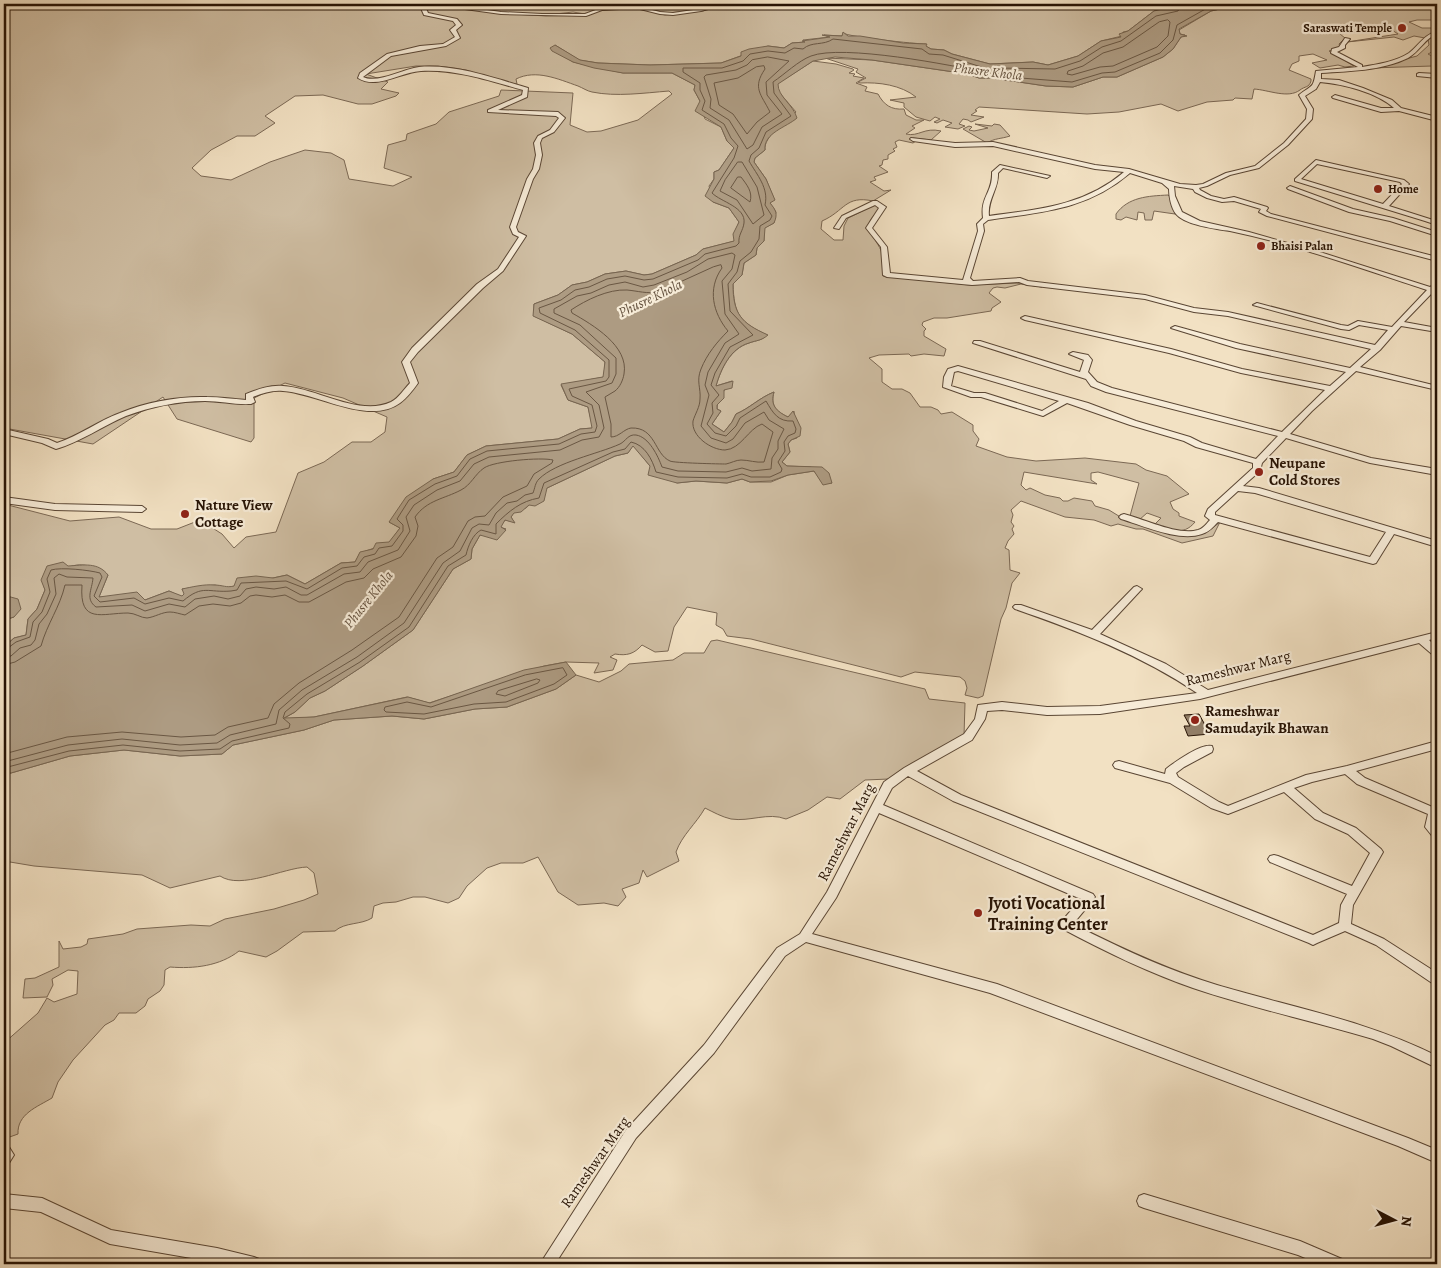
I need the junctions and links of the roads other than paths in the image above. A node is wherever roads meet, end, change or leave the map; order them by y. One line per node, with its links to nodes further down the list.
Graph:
1 (424, 4): 41 (street)
2 (436, 4): 3 (street)
3 (724, 4)
4 (1437, 33): 6 (street)
5 (1347, 39): 6 (street)
6 (1361, 67): 9 (street)
7 (1419, 75): 8 (street)
8 (1437, 76)
9 (1318, 80): 11 (street); 17 (street)
10 (1335, 97): 11 (street)
11 (1399, 109): 12 (street)
12 (1437, 119)
13 (913, 139): 14 (street)
14 (1129, 171): 16 (street); 20 (street)
15 (1047, 176): 20 (street)
16 (1165, 182): 17 (street); 27 (street)
17 (1196, 187): 25 (street)
18 (1290, 188): 24 (street)
19 (1384, 208): 19 (street); 21 (street)
20 (986, 218): 26 (street)
21 (1436, 220): 22 (street)
22 (1427, 227)
23 (837, 228): 26 (street)
24 (1437, 234)
25 (1437, 259)
26 (972, 283): 34 (street)
27 (1435, 288): 30 (street)
28 (1257, 306): 30 (street)
29 (1025, 318): 39 (street)
30 (1396, 326): 32 (street); 34 (street)
31 (1175, 328): 36 (street)
32 (1437, 330)
33 (978, 343): 37 (street)
34 (1378, 348): 36 (street)
35 (1073, 354): 37 (street)
36 (1354, 369): 38 (street); 39 (street)
37 (1088, 377): 42 (street)
38 (1437, 388)
39 (1332, 389): 42 (street)
40 (1066, 400): 40 (street); 43 (street)
41 (4, 432)
42 (1284, 435): 43 (street); 44 (street)
43 (1258, 462): 45 (street)
44 (1437, 472)
45 (1237, 488): 49 (street); 50 (street)
46 (4, 500): 47 (street)
47 (142, 509)
48 (1124, 517): 49 (street)
49 (1216, 519): 50 (street)
50 (1391, 531): 51 (street)
51 (1437, 544)
52 (1137, 589): 54 (street)
53 (1018, 607): 54 (street)
54 (1093, 635): 58 (street)
55 (1437, 635): 56 (street, Rameshwar Marg)
56 (1421, 639): 57 (street); 58 (street, Rameshwar Marg)
57 (1437, 653)
58 (1206, 694): 64 (street, Rameshwar Marg)
59 (1432, 746): 61 (street); 63 (street)
60 (1208, 749): 65 (street)
61 (1437, 752)
62 (1119, 766): 65 (street)
63 (1347, 770): 66 (street); 68 (street)
64 (908, 771): 67 (street, Rameshwar Marg); 71 (street)
65 (1174, 780): 66 (street)
66 (1285, 787): 70 (street)
67 (876, 807): 72 (street, Rameshwar Marg); 74 (street)
68 (1437, 834)
69 (1274, 859): 70 (street)
70 (1354, 892): 71 (street)
71 (1345, 926): 73 (street)
72 (804, 937): 76 (street); 81 (street, Rameshwar Marg)
73 (1437, 979)
74 (1437, 1062)
75 (4, 1152): 77 (street)
76 (1437, 1157)
77 (4, 1158)
78 (4, 1201): 80 (street)
79 (1144, 1201): 82 (street)
80 (254, 1264)
81 (547, 1264)
82 (1337, 1264)

